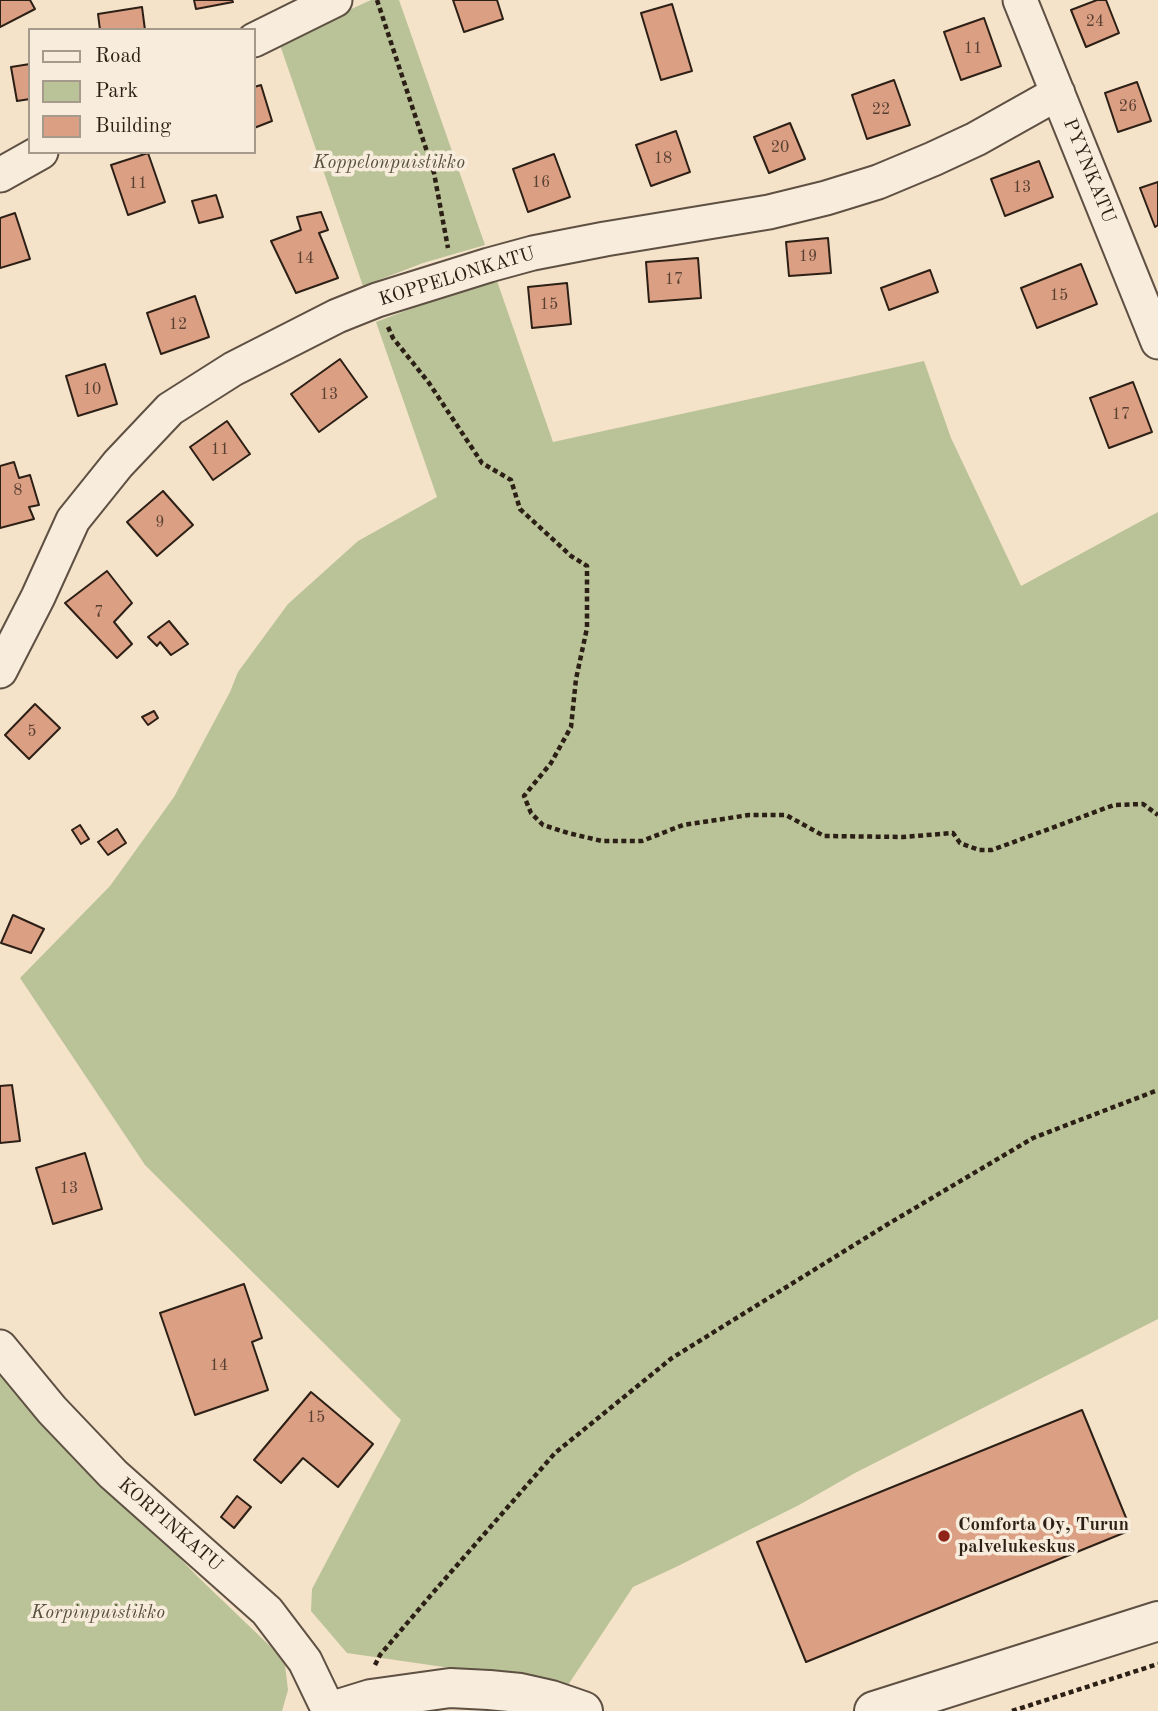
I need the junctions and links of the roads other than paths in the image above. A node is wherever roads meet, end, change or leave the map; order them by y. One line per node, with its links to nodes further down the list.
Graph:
1 (335, 0): 3 (street)
2 (1020, 0): 4 (street, PYYNKATU)
3 (256, 39)
4 (1058, 93): 7 (street, PYYNKATU); 8 (street, KOPPELONKATU)
5 (37, 154): 6 (street)
6 (0, 175)
7 (1158, 342)
8 (0, 671)
9 (0, 1347): 11 (street, KORPINKATU)
10 (1158, 1621): 13 (street)
11 (330, 1711): 12 (street)
12 (583, 1711)
13 (874, 1711)

